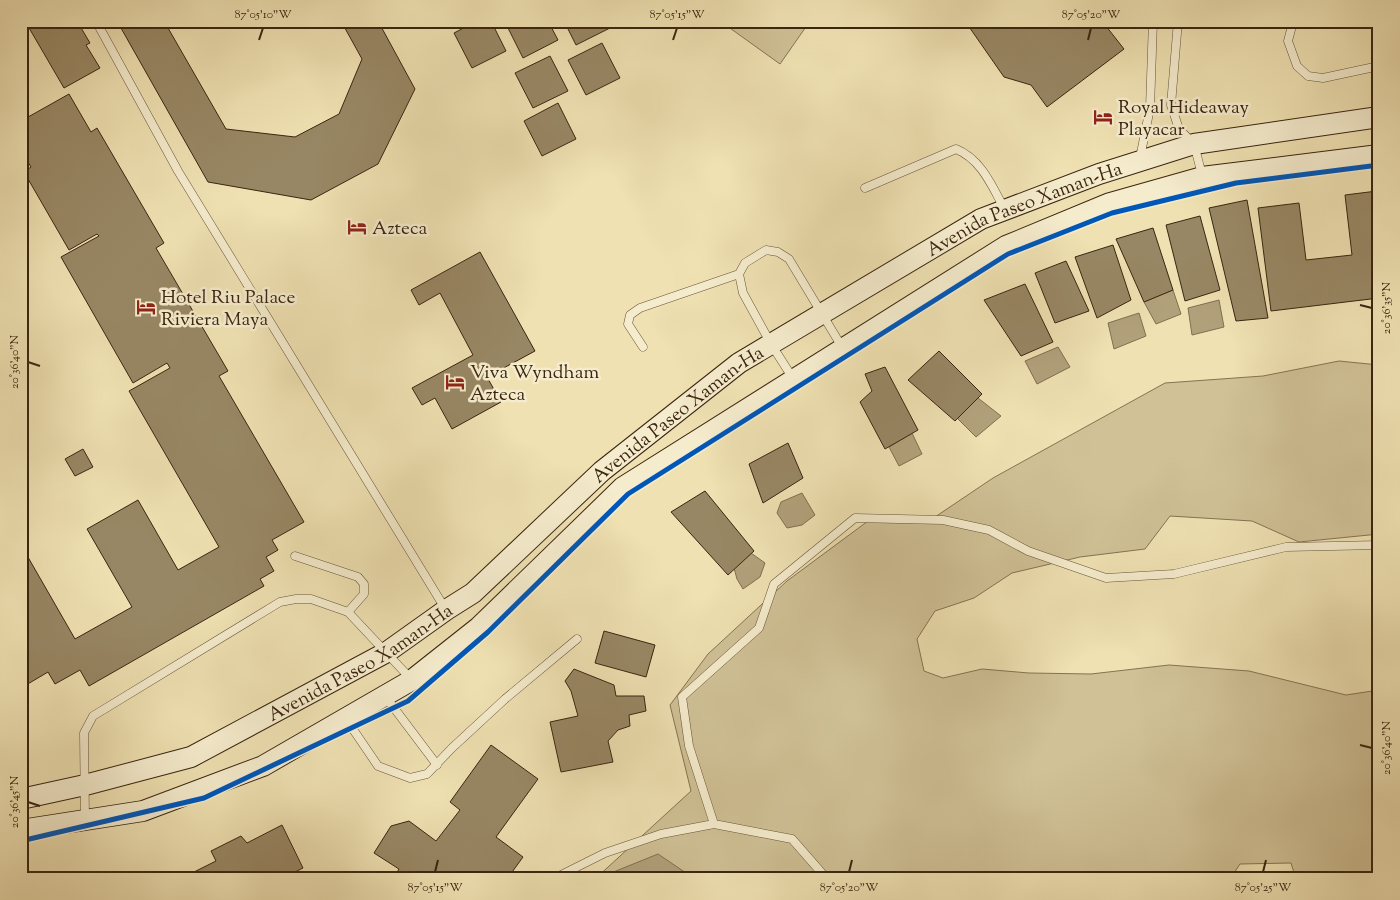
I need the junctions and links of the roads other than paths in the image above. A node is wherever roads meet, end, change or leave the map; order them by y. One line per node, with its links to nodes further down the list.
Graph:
1 (96, 21): 25 (lane)
2 (1154, 21): 10 (lane)
3 (1178, 21): 8 (lane)
4 (1317, 21): 5 (lane)
5 (1292, 22): 6 (lane)
6 (1379, 66)
7 (1379, 117): 8 (main road, Avenida Paseo Xaman-Ha)
8 (1194, 144): 10 (main road, Avenida Paseo Xaman-Ha); 12 (lane)
9 (1378, 158): 12 (main road, Avenida Paseo Xaman-Ha)
10 (1139, 161): 11 (main road, Avenida Paseo Xaman-Ha)
11 (1099, 174): 14 (main road); 15 (main road, Avenida Paseo Xaman-Ha)
12 (1202, 177): 14 (main road, Avenida Paseo Xaman-Ha)
13 (865, 188): 15 (lane)
14 (1110, 203): 20 (main road, Avenida Paseo Xaman-Ha)
15 (1005, 210): 17 (main road, Avenida Paseo Xaman-Ha)
16 (739, 274): 17 (lane); 18 (lane); 19 (lane)
17 (821, 314): 18 (main road, Avenida Paseo Xaman-Ha); 20 (lane)
18 (771, 344): 21 (lane); 22 (main road, Avenida Paseo Xaman-Ha)
19 (643, 347)
20 (843, 349): 21 (main road, Avenida Paseo Xaman-Ha)
21 (794, 380): 22 (main road, Avenida Paseo Xaman-Ha)
22 (612, 479): 25 (main road, Avenida Paseo Xaman-Ha); 29 (main road, Avenida Paseo Xaman-Ha)
23 (1379, 545): 36 (lane)
24 (295, 556): 26 (lane)
25 (446, 610): 28 (main road, Avenida Paseo Xaman-Ha)
26 (348, 612): 28 (lane); 33 (lane)
27 (577, 639): 32 (lane)
28 (387, 652): 29 (lane); 33 (main road, Avenida Paseo Xaman-Ha)
29 (412, 680): 30 (main road, Avenida Paseo Xaman-Ha)
30 (385, 696): 31 (main road, Avenida Paseo Xaman-Ha); 32 (lane)
31 (345, 719): 32 (lane); 35 (main road, Avenida Paseo Xaman-Ha)
32 (437, 765)
33 (85, 785): 34 (main road, Avenida Paseo Xaman-Ha); 35 (lane)
34 (21, 799)
35 (86, 820): 37 (main road, Avenida Paseo Xaman-Ha)
36 (714, 824): 38 (lane); 39 (lane)
37 (21, 830)
38 (553, 879)
39 (827, 879)

